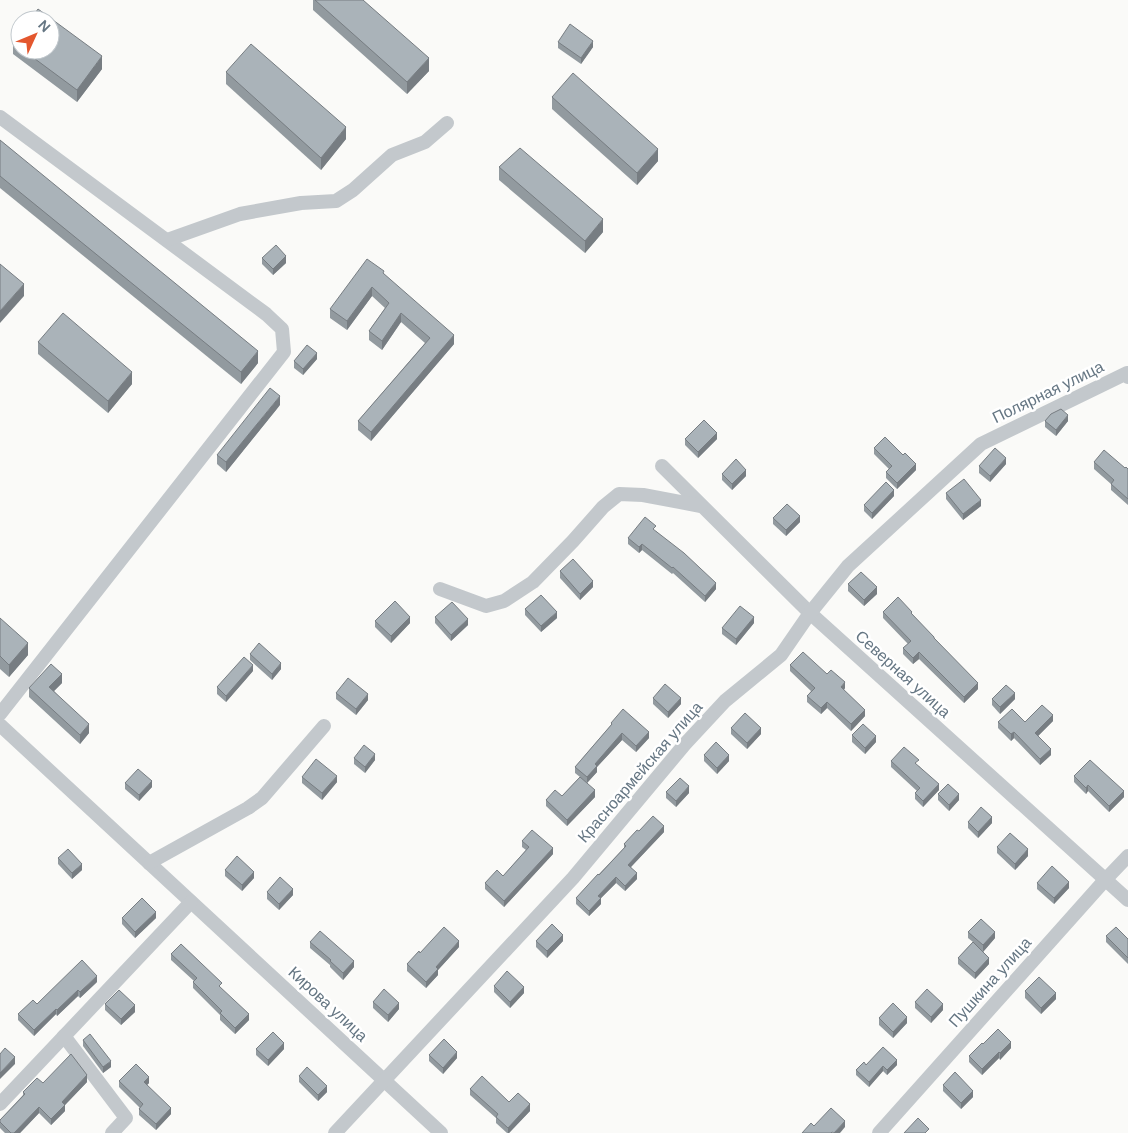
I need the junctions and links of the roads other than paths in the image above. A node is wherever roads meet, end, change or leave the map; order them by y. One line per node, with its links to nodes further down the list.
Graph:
1 (0, 117): 3 (street)
2 (446, 124): 3 (street)
3 (166, 240): 10 (street)
4 (1128, 377): 5 (street, Полярная улица)
5 (981, 444): 9 (street, Красноармейская улица)
6 (662, 466): 7 (street, Северная улица)
7 (701, 506): 8 (street); 9 (street, Северная улица)
8 (440, 589)
9 (810, 614): 14 (street, Северная улица); 18 (street, Красноармейская улица)
10 (0, 723): 13 (street, Кирова улица)
11 (324, 726): 13 (street)
12 (1128, 856): 14 (street, Пушкина улица)
13 (149, 862): 16 (street, Кирова улица)
14 (1105, 880): 15 (street, Северная улица); 23 (street, Пушкина улица)
15 (1128, 900)
16 (191, 902): 17 (street); 18 (street, Кирова улица)
17 (64, 1036): 19 (street); 20 (street)
18 (385, 1080): 21 (street, Красноармейская улица); 22 (street, Кирова улица)
19 (0, 1104)
20 (112, 1133)
21 (335, 1133)
22 (440, 1133)
23 (879, 1133)

